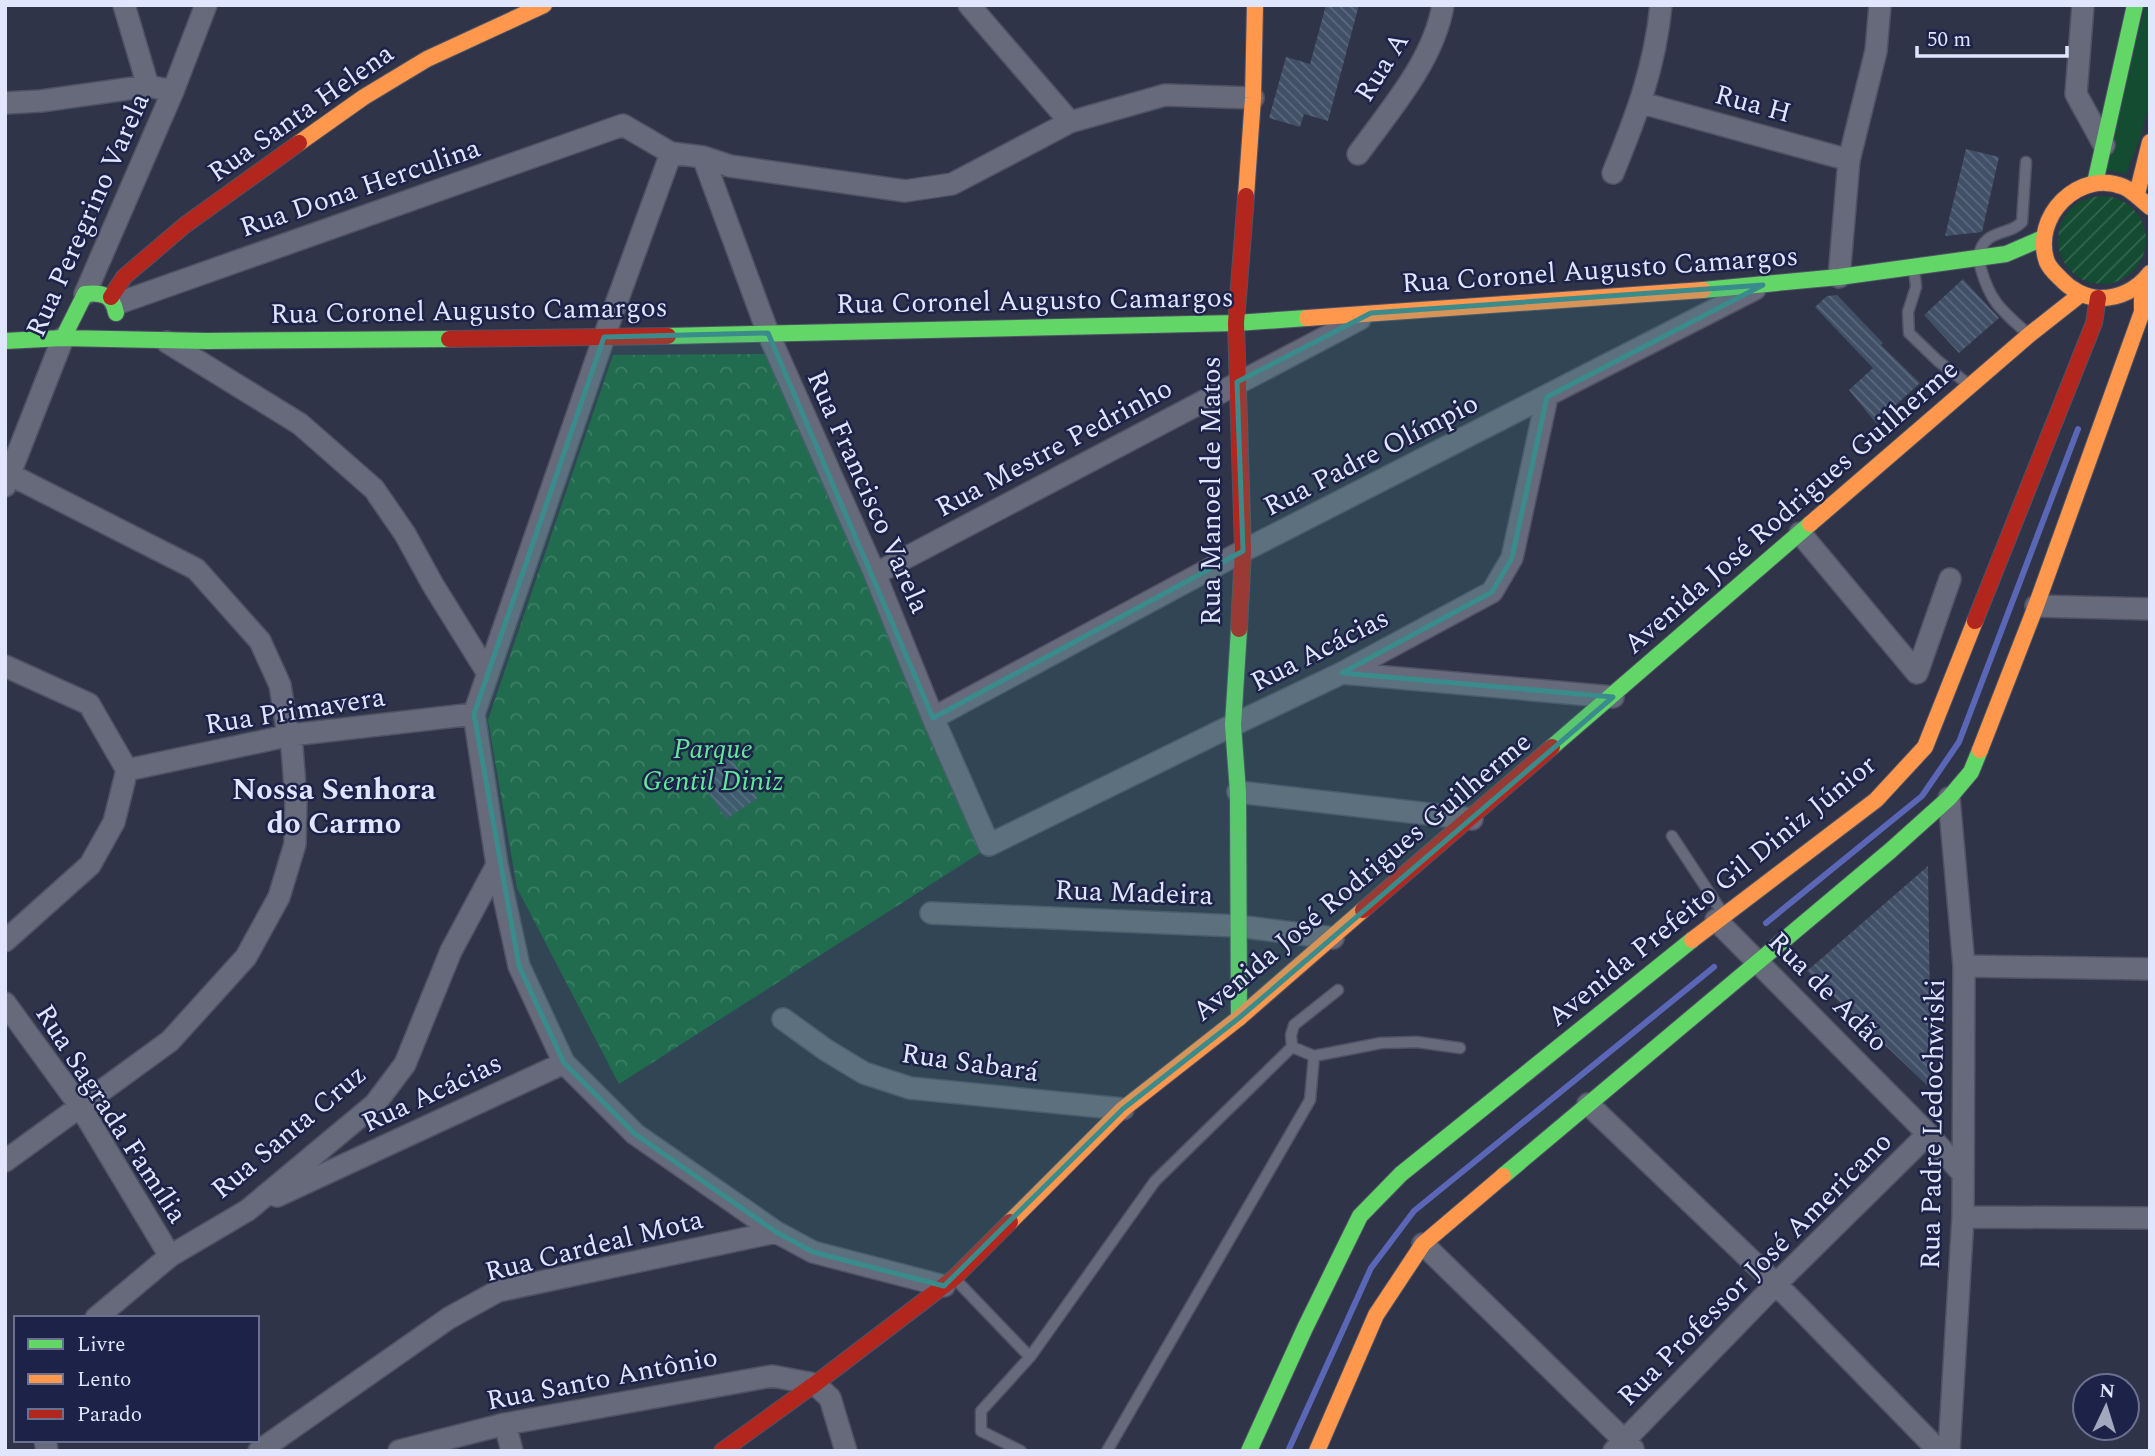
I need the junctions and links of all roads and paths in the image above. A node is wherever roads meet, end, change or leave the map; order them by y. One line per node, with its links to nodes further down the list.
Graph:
1 (124, 5): 11 (street)
2 (206, 5): 12 (street, Rua Peregrino Varela)
3 (544, 5): 35 (street, Rua Santa Helena)
4 (969, 5): 16 (street)
5 (1255, 5): 13 (street, Rua Manoel de Matos)
6 (1443, 5): 20 (street, Rua A)
7 (1661, 5): 15 (street)
8 (1880, 5): 22 (street)
9 (2083, 5): 18 (street)
10 (2135, 5): 18 (street)
11 (148, 86): 12 (street); 14 (street)
12 (173, 91): 32 (street, Rua Peregrino Varela)
13 (1253, 98): 16 (street); 46 (street, Rua Manoel de Matos)
14 (5, 103)
15 (1642, 103): 22 (street, Rua H); 24 (street)
16 (1069, 122): 21 (street)
17 (2150, 142): 26 (street)
18 (2104, 145): 25 (street)
19 (671, 153): 21 (street); 43 (street, Rua Dona Herculina); 49 (street)
20 (1358, 154)
21 (703, 157): 47 (street, Rua Francisco Varela)
22 (1849, 160): 36 (street)
23 (2026, 162): 27 (lane)
24 (1613, 173)
25 (2095, 183): 26 (street); 29 (street)
26 (2137, 194): 28 (street)
27 (2023, 204): 29 (lane); 31 (lane)
28 (2150, 207)
29 (2044, 234): 30 (street, Rua Coronel Augusto Camargos); 34 (street)
30 (2006, 254): 31 (street, Rua Coronel Augusto Camargos); 34 (street, Rua Coronel Augusto Camargos)
31 (1979, 259): 33 (street, Rua Coronel Augusto Camargos); 48 (lane)
32 (99, 261): 35 (street); 41 (street, Rua Peregrino Varela)
33 (1914, 268): 36 (street, Rua Coronel Augusto Camargos); 55 (lane)
34 (2051, 276): 39 (street)
35 (124, 277): 43 (street, Rua Santa Helena)
36 (1839, 277): 38 (street, Rua Coronel Augusto Camargos)
37 (2146, 278): 40 (street); 45 (street)
38 (1763, 285): 44 (street, Rua Coronel Augusto Camargos); 56 (street, Rua Padre Olímpio)
39 (2081, 294): 40 (street); 48 (street, Avenida José Rodrigues Guilherme)
40 (2098, 298): 80 (street, Avenida Prefeito Gil Diniz Júnior)
41 (81, 300): 43 (street); 43 (street); 50 (street, Rua Peregrino Varela)
42 (2039, 310): 48 (street, Avenida José Rodrigues Guilherme)
43 (106, 312): 51 (street, Rua Santa Helena)
44 (1371, 313): 46 (street, Rua Coronel Augusto Camargos); 54 (street, Rua Mestre Pedrinho)
45 (2146, 315): 62 (street)
46 (1236, 323): 47 (street, Rua Coronel Augusto Camargos); 54 (street, Rua Manoel de Matos)
47 (768, 333): 49 (street, Rua Coronel Augusto Camargos); 60 (street, Rua Francisco Varela)
48 (2029, 335): 55 (street, Avenida José Rodrigues Guilherme)
49 (604, 337): 53 (street, Rua Coronel Augusto Camargos); 65 (street)
50 (63, 338): 51 (street, Rua Coronel Augusto Camargos); 52 (street); 57 (street, Rua Peregrino Varela)
51 (99, 339): 53 (street, Rua Coronel Augusto Camargos)
52 (5, 341)
53 (165, 341): 65 (street)
54 (1237, 382): 59 (street, Rua Manoel de Matos); 60 (street, Rua Mestre Pedrinho)
55 (1970, 386): 58 (street, Avenida José Rodrigues Guilherme)
56 (1548, 397): 59 (street, Rua Padre Olímpio); 66 (street, Rua Acácias)
57 (7, 477): 71 (street)
58 (1800, 533): 61 (street); 67 (street, Avenida José Rodrigues Guilherme)
59 (1244, 551): 69 (street, Rua Padre Olímpio); 70 (street, Rua Manoel de Matos)
60 (875, 574): 69 (street, Rua Francisco Varela)
61 (1950, 579)
62 (2036, 606): 63 (street); 74 (street)
63 (2150, 609)
64 (5, 666): 72 (street)
65 (487, 672): 68 (street)
66 (1342, 673): 67 (street); 70 (street, Rua Acácias)
67 (1613, 697): 75 (street, Avenida José Rodrigues Guilherme)
68 (474, 714): 71 (street, Rua Primavera); 78 (street)
69 (933, 718): 77 (street, Rua Francisco Varela)
70 (1233, 725): 73 (street, Rua Manoel de Matos); 77 (street, Rua Acácias)
71 (291, 736): 72 (street, Rua Primavera); 96 (street)
72 (127, 769): 83 (street)
73 (1238, 792): 75 (street); 81 (street, Rua Manoel de Matos)
74 (1949, 798): 84 (street); 85 (street, Rua Padre Ledochwiski)
75 (1472, 819): 82 (street, Avenida José Rodrigues Guilherme)
76 (1672, 836): 80 (lane)
77 (989, 845)
78 (497, 865): 94 (street); 101 (street, Rua Santa Cruz)
79 (931, 913): 81 (street, Rua Madeira)
80 (1720, 917): 84 (street, Rua de Adão); 122 (street, Avenida Prefeito Gil Diniz Júnior)
81 (1238, 926): 82 (street, Rua Madeira); 89 (street, Rua Manoel de Matos)
82 (1333, 938): 89 (street, Avenida José Rodrigues Guilherme)
83 (5, 941)
84 (1758, 961): 95 (street); 98 (street, Rua de Adão)
85 (1964, 967): 86 (street); 100 (street, Rua Padre Ledochwiski)
86 (2150, 969)
87 (1338, 990): 91 (lane)
88 (5, 1003): 96 (street, Rua Sagrada Família)
89 (1239, 1018): 97 (street, Avenida José Rodrigues Guilherme)
90 (783, 1020): 97 (street, Rua Sabará)
91 (1292, 1047): 93 (lane); 110 (lane)
92 (1460, 1048): 93 (lane)
93 (1314, 1056): 121 (lane)
94 (564, 1063): 101 (street, Rua Acácias); 104 (street)
95 (1588, 1104): 105 (street); 108 (street)
96 (80, 1106): 99 (street); 106 (street, Rua Sagrada Família)
97 (1123, 1109): 107 (street, Avenida José Rodrigues Guilherme)
98 (1928, 1134): 100 (street, Rua Professor José Americano); 108 (street, Rua Professor José Americano)
99 (5, 1161)
100 (1963, 1174): 102 (street, Rua Padre Ledochwiski)
101 (248, 1210): 106 (street, Rua Santa Cruz)
102 (1963, 1217): 103 (street); 124 (street, Rua Padre Ledochwiski)
103 (2150, 1219)
104 (776, 1232): 107 (street); 115 (street, Rua Cardeal Mota)
105 (1423, 1244): 113 (street); 114 (street)
106 (170, 1256): 109 (street, Rua Santa Cruz)
107 (949, 1282): 110 (lane); 111 (street, Avenida José Rodrigues Guilherme)
108 (1776, 1284): 113 (street, Rua Professor José Americano); 123 (street)
109 (98, 1316)
110 (1030, 1357): 120 (lane)
111 (815, 1384): 112 (street, Rua Santo Antônio); 118 (street, Avenida José Rodrigues Guilherme); 119 (street)
112 (505, 1424): 116 (street, Rua Santo Antônio); 117 (street)
113 (1625, 1447)
114 (1320, 1449)
115 (259, 1451)
116 (399, 1451)
117 (512, 1451)
118 (722, 1451)
119 (846, 1451)
120 (1021, 1451)
121 (1107, 1451)
122 (1249, 1451)
123 (1939, 1451)
124 (1949, 1451)

